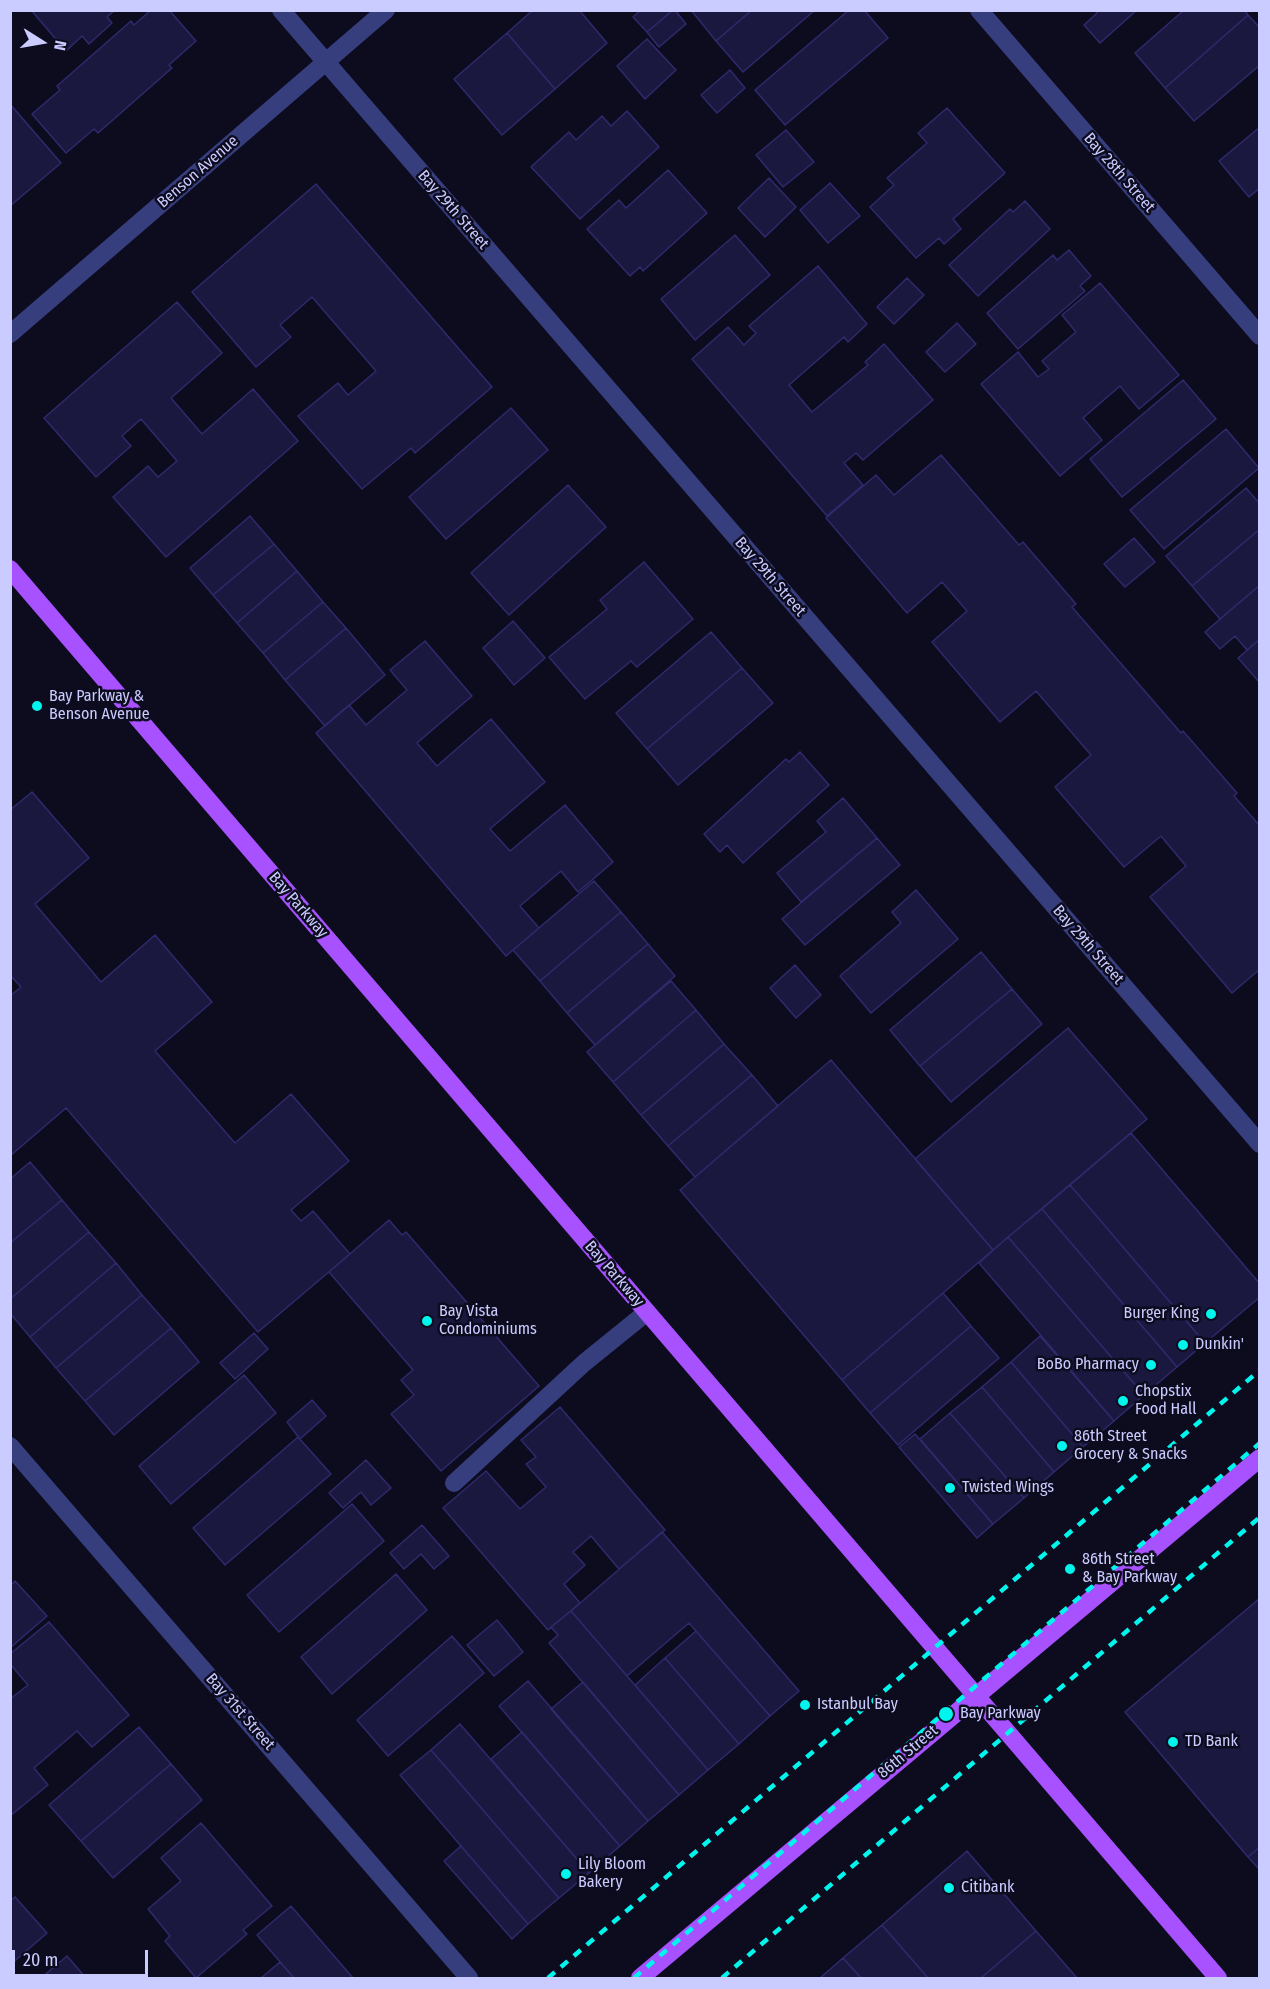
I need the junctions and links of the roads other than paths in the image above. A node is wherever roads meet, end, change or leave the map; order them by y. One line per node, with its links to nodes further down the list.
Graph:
1 (281, 10): 4 (street, Bay 29th Street)
2 (386, 10): 4 (street, Benson Avenue)
3 (979, 10): 6 (street, Bay 28th Street)
4 (325, 62): 5 (street, Benson Avenue); 8 (street, Bay 29th Street)
5 (10, 334)
6 (1260, 336)
7 (10, 569): 9 (main road, Bay Parkway)
8 (1260, 1144)
9 (647, 1312): 12 (street); 13 (main road, Bay Parkway)
10 (10, 1446): 14 (street, Bay 31st Street)
11 (1260, 1458): 13 (main road, 86th Street)
12 (454, 1483)
13 (975, 1695): 15 (main road, 86th Street); 16 (main road, Bay Parkway)
14 (469, 1978)
15 (640, 1978)
16 (1218, 1978)

